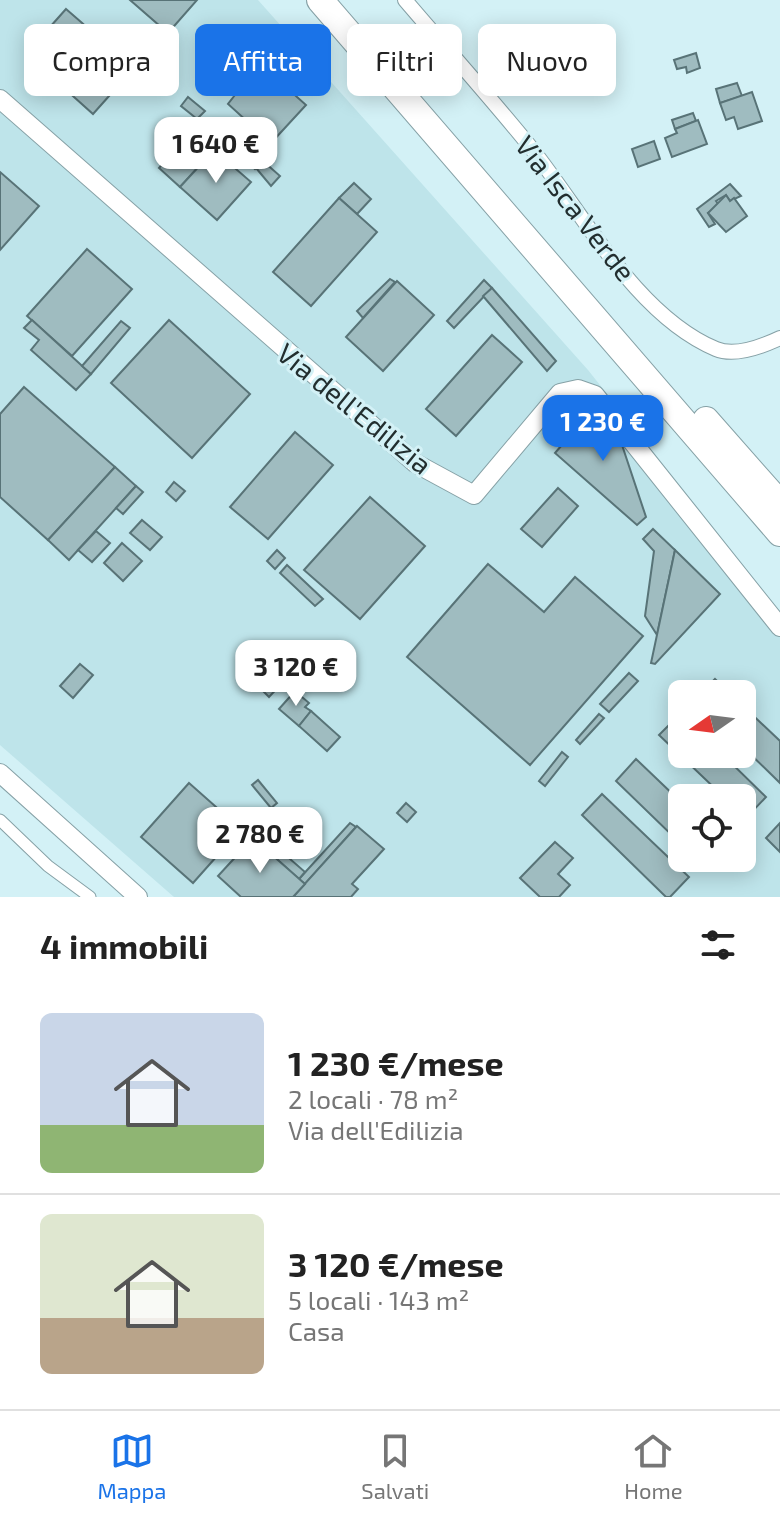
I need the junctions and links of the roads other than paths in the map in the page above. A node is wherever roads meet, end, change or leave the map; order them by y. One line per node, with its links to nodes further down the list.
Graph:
1 (320, 0): 7 (highway)
2 (343, 0): 6 (highway)
3 (405, 0): 5 (street, Via Isca Verde)
4 (0, 99): 8 (street, Via dell'Edilizia)
5 (780, 338)
6 (780, 504)
7 (780, 533)
8 (780, 627)
9 (0, 773): 12 (street)
10 (0, 820): 11 (street)
11 (90, 897)
12 (138, 897)

